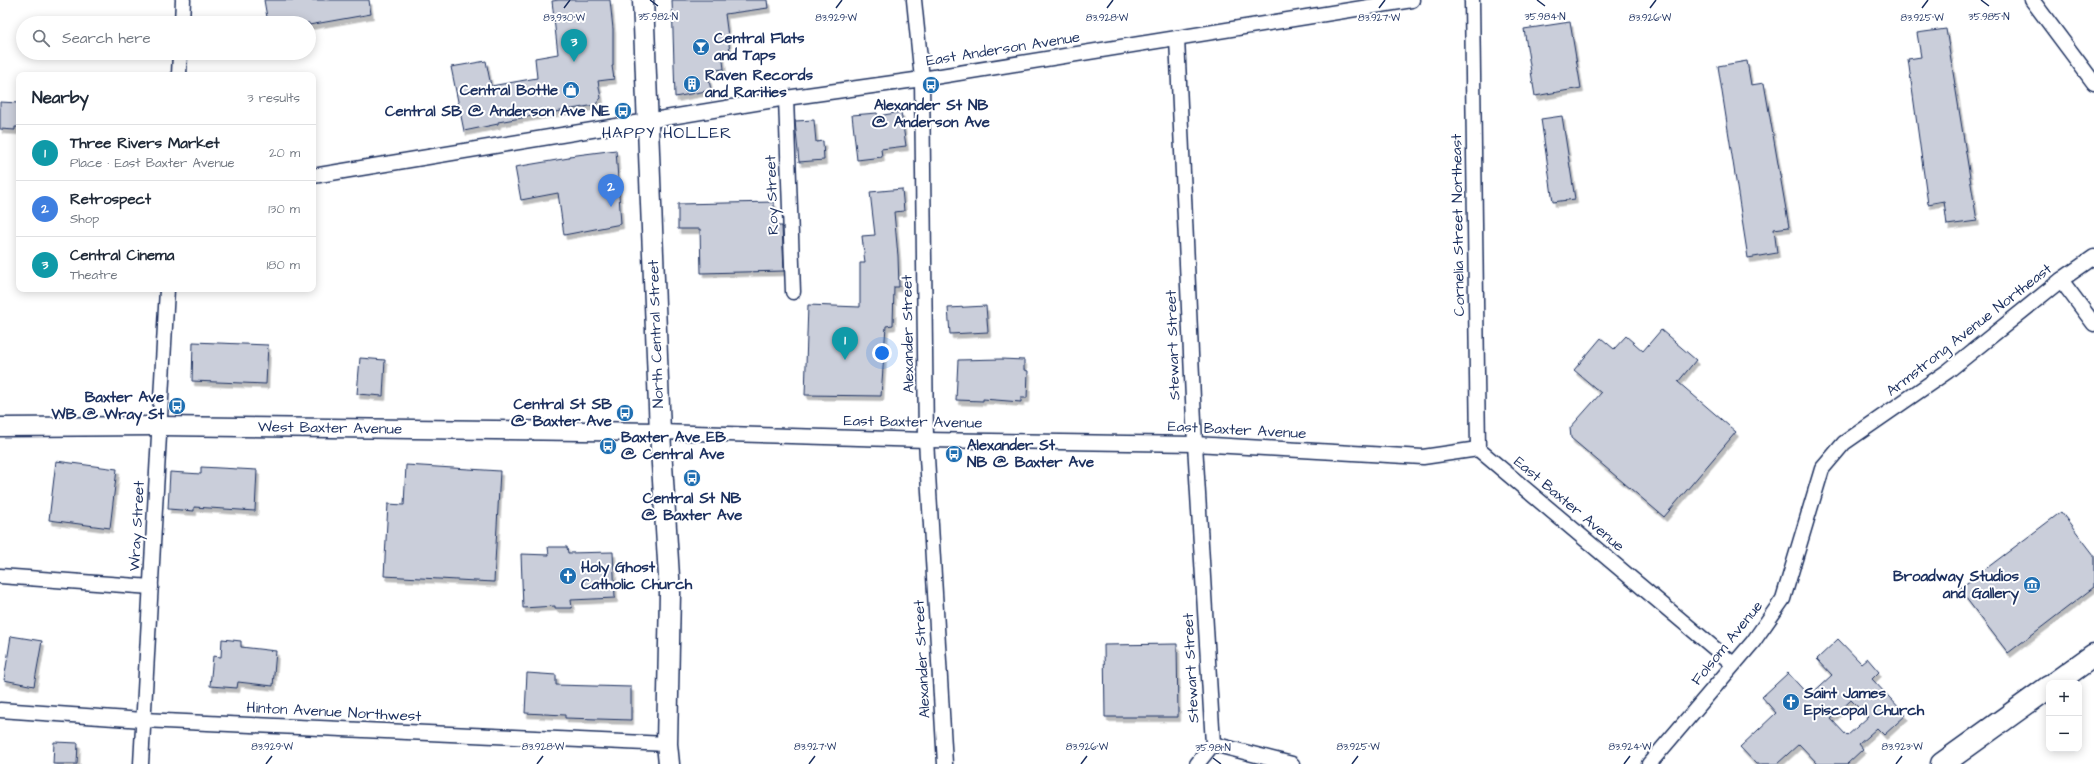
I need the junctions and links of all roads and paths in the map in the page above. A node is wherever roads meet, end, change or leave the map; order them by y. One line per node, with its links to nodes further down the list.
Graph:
1 (183, 0): 7 (street)
2 (643, 0): 14 (main road, North Central Street)
3 (914, 0): 11 (street, Alexander Street)
4 (1412, 0): 8 (street, East Anderson Avenue)
5 (1472, 0): 27 (street, Cornelia Street Northeast)
6 (2032, 0): 12 (street)
7 (182, 16)
8 (1177, 38): 11 (street, East Anderson Avenue); 26 (street, Stewart Street)
9 (180, 60): 10 (street)
10 (179, 72)
11 (922, 79): 13 (street, East Anderson Avenue); 24 (street, Alexander Street)
12 (2094, 83)
13 (786, 98): 14 (street, East Anderson Avenue); 19 (street, Roy Street)
14 (646, 121): 15 (street, East Anderson Avenue); 23 (main road, North Central Street)
15 (316, 176)
16 (2094, 257): 17 (street, Armstrong Avenue Northeast)
17 (2061, 280): 20 (street); 25 (street, Armstrong Avenue Northeast)
18 (167, 292): 22 (street, Wray Street)
19 (793, 292)
20 (2094, 324)
21 (0, 426): 22 (street, West Baxter Avenue)
22 (160, 426): 23 (street, West Baxter Avenue); 29 (street, Wray Street)
23 (660, 432): 24 (street, East Baxter Avenue); 36 (main road, North Central Street)
24 (926, 440): 26 (street, East Baxter Avenue); 40 (street, Alexander Street)
25 (1844, 443): 31 (street, Folsom Avenue)
26 (1195, 444): 27 (street, East Baxter Avenue); 37 (street, Stewart Street)
27 (1478, 449): 31 (street, East Baxter Avenue)
28 (0, 576): 29 (street)
29 (151, 586): 35 (street, Wray Street)
30 (2094, 655): 32 (main road)
31 (1733, 664): 43 (street, Folsom Avenue)
32 (2059, 680)
33 (2046, 690): 44 (main road)
34 (0, 710): 35 (street, Hinton Avenue Northwest)
35 (143, 720): 36 (street, Hinton Avenue Northwest); 38 (street, Wray Street)
36 (668, 744): 39 (main road, North Central Street)
37 (1213, 744): 41 (street); 42 (street)
38 (141, 764)
39 (669, 764)
40 (945, 764)
41 (1197, 764)
42 (1292, 764)
43 (1649, 764)
44 (1942, 764)

